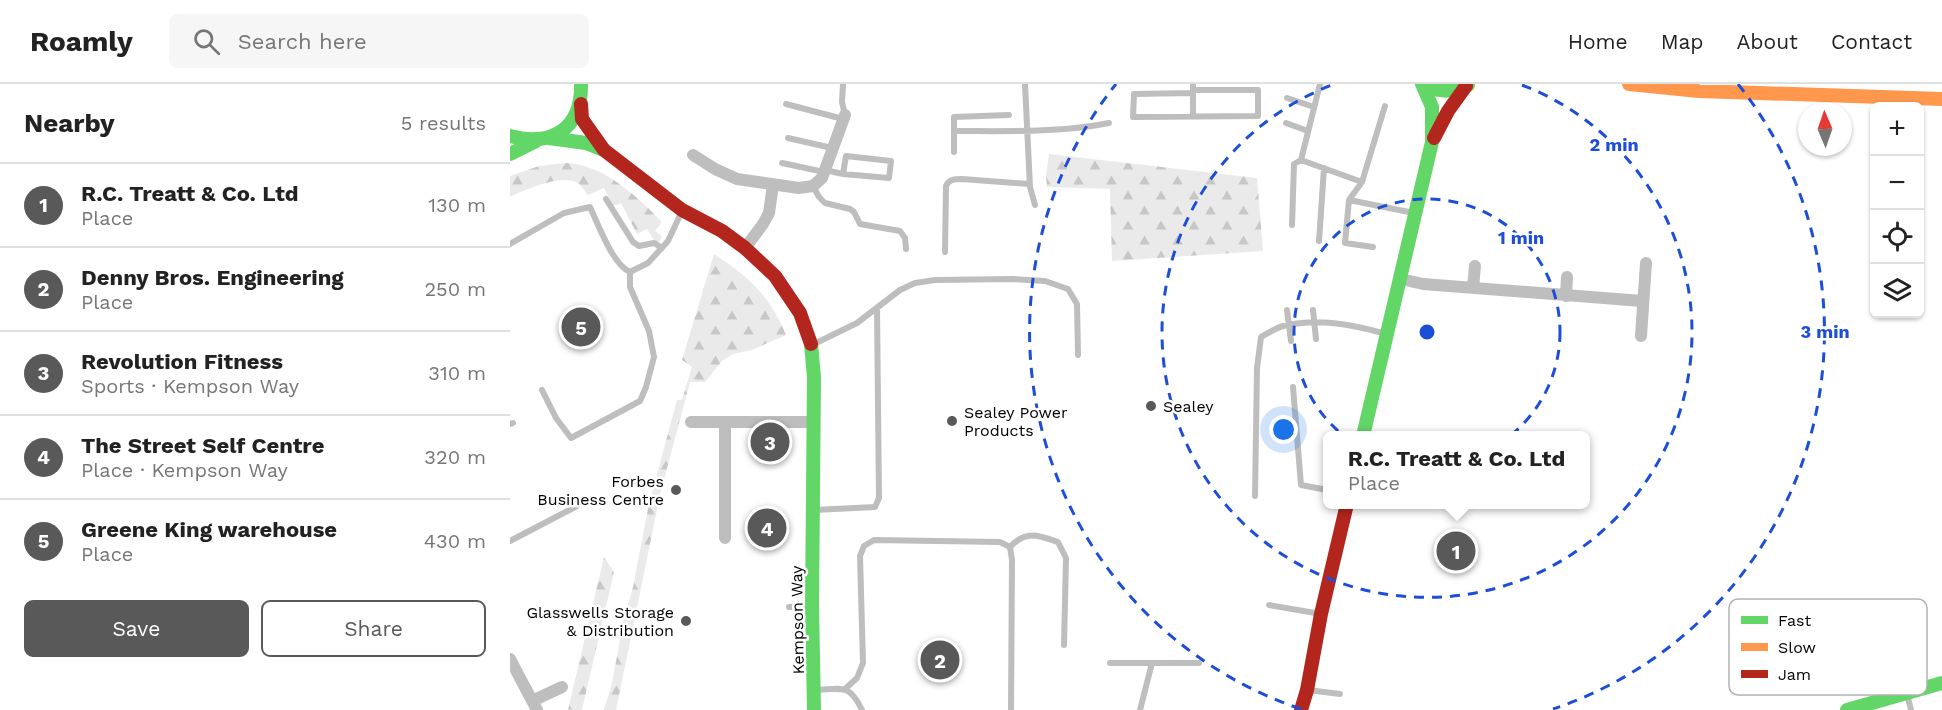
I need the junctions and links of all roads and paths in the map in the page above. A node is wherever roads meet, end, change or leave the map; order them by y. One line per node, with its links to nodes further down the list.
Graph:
1 (843, 84): 16 (lane)
2 (1025, 84): 19 (lane)
3 (1320, 84): 13 (lane)
4 (1422, 84): 6 (street); 25 (street)
5 (1629, 84): 10 (street)
6 (1467, 85): 25 (street)
7 (1193, 89): 15 (lane); 15 (lane); 15 (lane)
8 (583, 91): 24 (street); 27 (street, Kempson Way)
9 (1287, 98): 13 (lane)
10 (1942, 99)
11 (786, 104): 16 (lane)
12 (1385, 106): 36 (lane)
13 (1314, 107): 21 (lane)
14 (1009, 115): 20 (lane)
15 (1193, 116)
16 (844, 117): 26 (street)
17 (1109, 123): 19 (lane)
18 (1286, 123): 21 (lane)
19 (1027, 130): 20 (lane); 37 (lane)
20 (954, 131): 28 (lane)
21 (1308, 131): 31 (lane)
22 (510, 136): 24 (street, Kempson Way)
23 (788, 138): 26 (lane)
24 (543, 140): 27 (street, Kempson Way); 29 (street)
25 (1432, 142): 44 (street)
26 (833, 148): 34 (street)
27 (604, 150): 43 (street, Kempson Way)
28 (954, 152)
29 (510, 154)
30 (693, 155): 38 (street)
31 (1301, 160): 33 (lane); 45 (lane)
32 (782, 163): 34 (lane)
33 (1324, 168): 36 (lane); 46 (lane)
34 (825, 171): 35 (lane); 39 (street)
35 (843, 174): 35 (lane)
36 (1362, 183): 41 (lane)
37 (1029, 184): 42 (lane); 52 (lane)
38 (773, 185): 39 (street); 49 (street)
39 (813, 186): 51 (lane)
40 (606, 199): 50 (lane)
41 (1349, 200): 44 (lane); 48 (lane)
42 (1035, 205)
43 (682, 210): 49 (street, Kempson Way); 50 (lane)
44 (1415, 213): 57 (street)
45 (1292, 225)
46 (1319, 241)
47 (510, 244): 55 (lane)
48 (1373, 247)
49 (745, 248): 70 (street, Kempson Way)
50 (662, 249): 55 (lane)
51 (906, 249)
52 (945, 252)
53 (1646, 263): 60 (street)
54 (1475, 266): 58 (street)
55 (630, 272): 73 (lane)
56 (1567, 278): 59 (street)
57 (1401, 279): 58 (street); 66 (street)
58 (1473, 288): 59 (street)
59 (1566, 296): 60 (street)
60 (1642, 301): 67 (street)
61 (878, 308): 70 (lane); 71 (lane); 82 (lane)
62 (1287, 310): 65 (lane)
63 (1313, 310): 64 (lane)
64 (1314, 323): 65 (lane); 66 (lane); 68 (lane)
65 (1288, 326): 69 (lane); 79 (lane)
66 (1386, 334): 77 (street)
67 (1641, 336)
68 (1316, 339)
69 (1291, 341)
70 (811, 345): 75 (street, Kempson Way)
71 (1078, 355)
72 (1293, 387): 78 (lane)
73 (542, 390)
74 (691, 422): 76 (street)
75 (814, 422): 76 (street); 82 (street, Kempson Way)
76 (725, 423): 83 (street)
77 (1364, 431)
78 (1323, 489)
79 (1255, 496)
80 (577, 506): 84 (lane)
81 (1346, 509): 89 (street)
82 (813, 510): 87 (street, Kempson Way)
83 (725, 538)
84 (510, 541)
85 (1010, 547): 90 (lane); 99 (lane); 109 (lane)
86 (1269, 605): 89 (lane)
87 (812, 606): 88 (lane); 100 (street, Kempson Way)
88 (789, 607)
89 (1322, 614): 104 (street)
90 (1064, 645)
91 (510, 659): 95 (street)
92 (1110, 663): 93 (lane)
93 (1152, 663): 94 (lane); 110 (lane)
94 (1199, 663)
95 (513, 673): 106 (street)
96 (1942, 683): 98 (street)
97 (562, 687): 106 (street)
98 (1927, 688)
99 (845, 689): 100 (lane); 108 (lane)
100 (815, 690): 107 (street, Kempson Way)
101 (1340, 694): 104 (lane)
102 (1906, 695): 105 (street)
103 (1907, 695): 112 (lane)
104 (1304, 703)
105 (1892, 704): 111 (street)
106 (535, 706)
107 (814, 710)
108 (862, 710)
109 (1011, 710)
110 (1140, 710)
111 (1846, 710)
112 (1911, 710)

